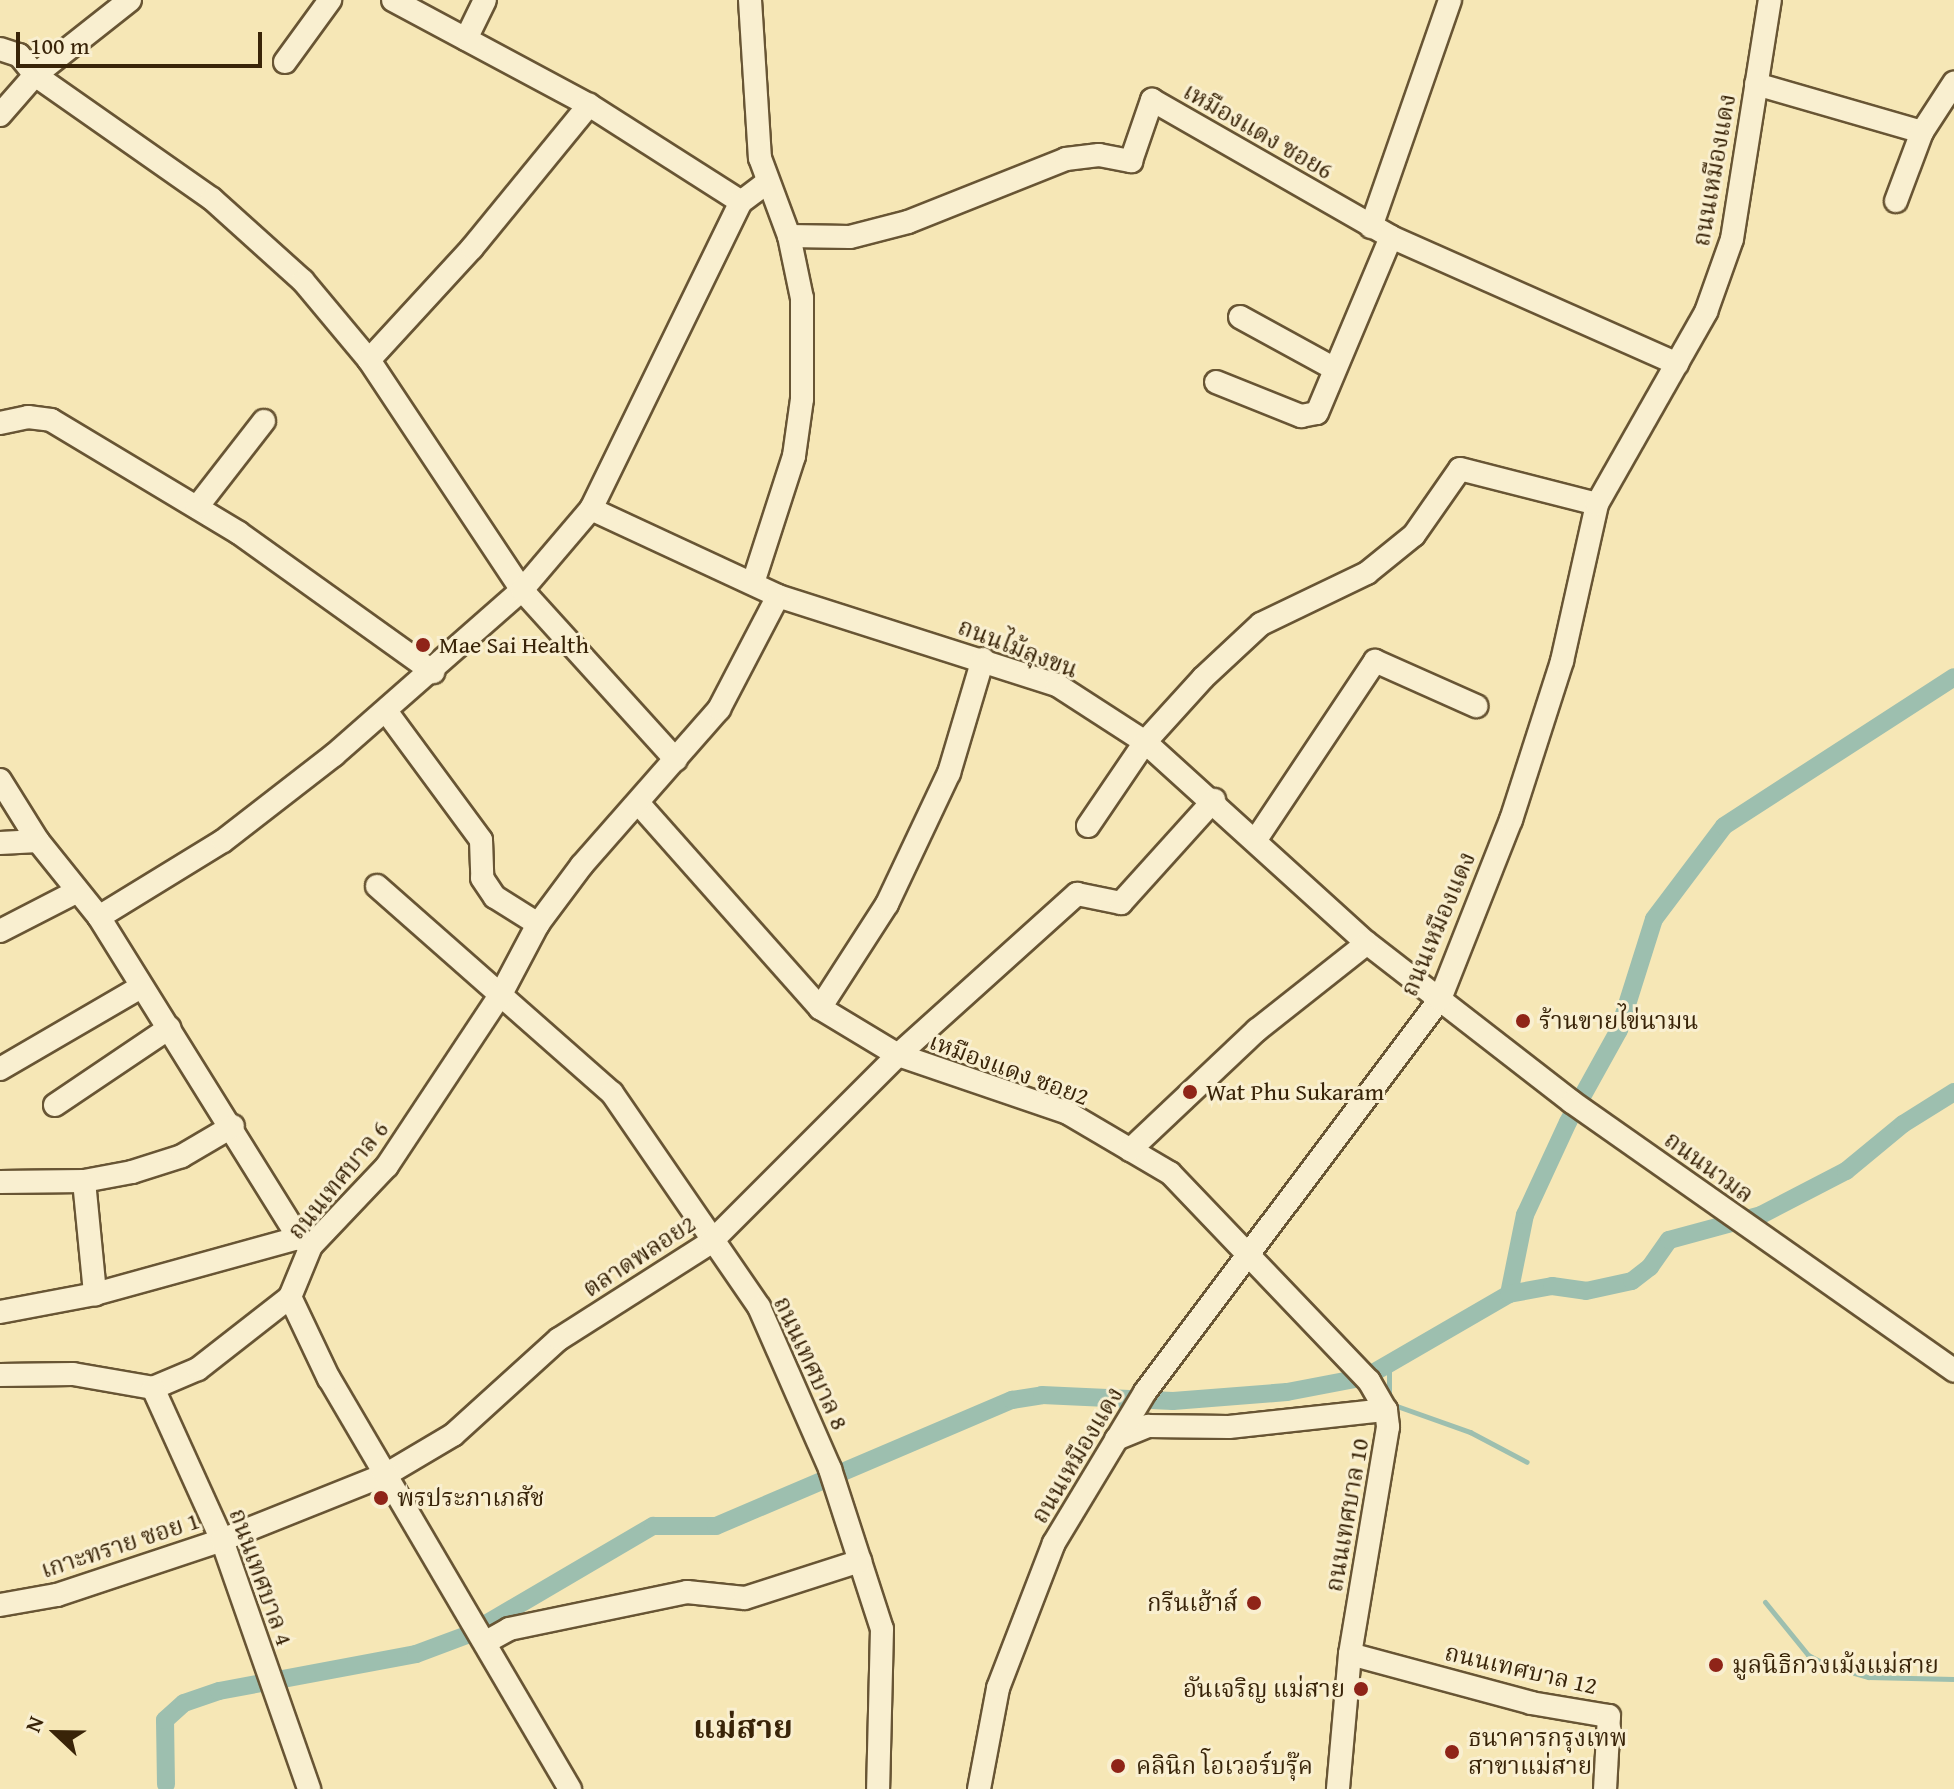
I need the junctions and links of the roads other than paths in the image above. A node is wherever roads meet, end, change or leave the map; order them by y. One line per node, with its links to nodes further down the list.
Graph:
1 (330, 0): 10 (street)
2 (393, 0): 8 (street)
3 (485, 0): 8 (street)
4 (750, 0): 17 (street)
5 (1770, 0): 13 (street, ถนนเหมืองแดง)
6 (126, 1): 11 (street)
7 (1447, 1): 20 (street)
8 (466, 39): 14 (street)
9 (0, 49): 11 (street)
10 (285, 62)
11 (35, 75): 15 (street); 24 (street)
12 (1954, 83): 16 (street)
13 (1756, 84): 16 (street); 25 (street, ถนนเหมืองแดง)
14 (589, 105): 19 (street); 24 (street)
15 (0, 115)
16 (1922, 132): 18 (street)
17 (766, 183): 19 (street); 21 (street)
18 (1896, 201)
19 (741, 202): 32 (street)
20 (1371, 227): 21 (street, เหมืองแดง ซอย6); 22 (street, เหมืองแดง ซอย6)
21 (789, 236): 33 (street)
22 (1391, 237): 25 (street, เหมืองแดง ซอย6); 26 (street)
23 (1240, 317): 26 (street)
24 (369, 360): 34 (street)
25 (1677, 364): 30 (street, ถนนเหมืองแดง)
26 (1335, 369): 27 (street)
27 (1216, 382)
28 (264, 421): 31 (street)
29 (0, 423): 31 (street)
30 (1597, 504): 40 (street); 57 (street, ถนนเหมืองแดง)
31 (197, 507): 37 (street)
32 (591, 509): 33 (street, ถนนไม้ลุงขน); 34 (street)
33 (753, 583): 35 (street, ถนนไม้ลุงขน)
34 (522, 590): 37 (street); 41 (street)
35 (778, 596): 36 (street, ถนนไม้ลุงขน); 41 (street, ถนนเทศบาล 6)
36 (983, 659): 40 (street, ถนนไม้ลุงขน); 58 (street)
37 (433, 672): 39 (street)
38 (1476, 706): 46 (street)
39 (386, 711): 51 (street); 52 (street)
40 (1145, 742): 43 (street, ถนนไม้ลุงขน); 45 (street)
41 (676, 760): 44 (street, ถนนเทศบาล 6)
42 (0, 780): 47 (street)
43 (1214, 800): 46 (street, ถนนไม้ลุงขน); 60 (street, ตลาดพลอย2)
44 (639, 804): 52 (street, ถนนเทศบาล 6); 58 (street, เหมืองแดง ซอย2)
45 (1088, 826)
46 (1257, 838): 54 (street, ถนนไม้ลุงขน)
47 (38, 841): 48 (street); 50 (street)
48 (0, 843)
49 (377, 886): 56 (street, ถนนเทศบาล 8)
50 (76, 892): 51 (street); 53 (street)
51 (99, 917): 55 (street)
52 (538, 924): 56 (street, ถนนเทศบาล 6)
53 (0, 931)
54 (1367, 943): 57 (street, ถนนไม้ลุงขน); 64 (street)
55 (141, 987): 59 (street); 61 (street)
56 (501, 994): 67 (street, ถนนเทศบาล 6); 68 (street, ถนนเทศบาล 8)
57 (1440, 999): 69 (street, ถนนเหมืองแดง); 73 (street, ถนนนามล)
58 (820, 1008): 60 (street, เหมืองแดง ซอย2)
59 (169, 1028): 62 (street); 63 (street)
60 (898, 1055): 64 (street, เหมืองแดง ซอย2); 68 (street, ตลาดพลอย2)
61 (0, 1069)
62 (55, 1105)
63 (233, 1126): 65 (street); 67 (street)
64 (1130, 1150): 69 (street, เหมืองแดง ซอย2)
65 (84, 1181): 66 (street); 70 (street)
66 (0, 1182)
67 (305, 1242): 70 (street); 71 (street, ถนนเทศบาล 6)
68 (711, 1242): 78 (street, ตลาดพลอย2); 80 (street, ถนนเทศบาล 8)
69 (1249, 1253): 76 (street); 77 (street, ถนนเหมืองแดง)
70 (95, 1294): 72 (street)
71 (290, 1297): 75 (street); 78 (street)
72 (0, 1312)
73 (1954, 1370)
74 (0, 1375): 75 (street)
75 (153, 1388): 79 (street, ถนนเทศบาล 4)
76 (1378, 1396): 77 (street); 83 (street, ถนนเทศบาล 10)
77 (1119, 1434): 87 (street, ถนนเหมืองแดง)
78 (387, 1474): 79 (street, เกาะทราย ซอย 1); 82 (street)
79 (222, 1540): 81 (street, เกาะทราย ซอย 1); 84 (street, ถนนเทศบาล 4)
80 (860, 1561): 82 (street); 86 (street, ถนนเทศบาล 8)
81 (0, 1605)
82 (486, 1642): 85 (street)
83 (1350, 1654): 88 (street, ถนนเทศบาล 10); 89 (street, ถนนเทศบาล 12)
84 (309, 1789)
85 (570, 1789)
86 (878, 1789)
87 (979, 1789)
88 (1338, 1789)
89 (1605, 1789)

